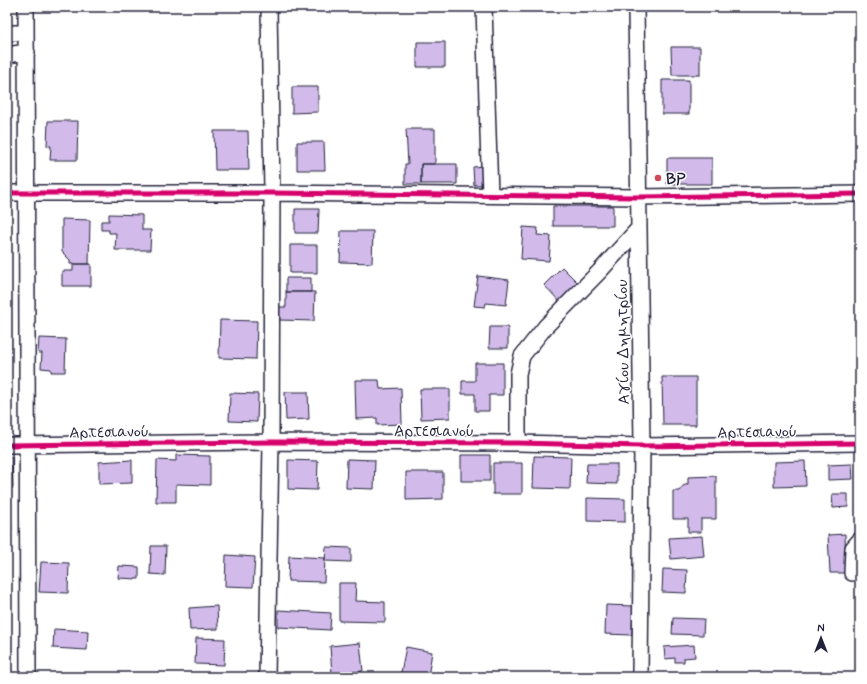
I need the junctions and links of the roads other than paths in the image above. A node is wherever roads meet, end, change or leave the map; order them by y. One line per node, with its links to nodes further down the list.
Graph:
1 (26, 7): 6 (street)
2 (269, 7): 11 (street)
3 (484, 7): 13 (street)
4 (636, 7): 14 (street, Αγίου Δημητρίου)
5 (7, 34): 6 (street)
6 (26, 34): 7 (street)
7 (27, 52): 8 (street); 10 (street)
8 (7, 56)
9 (7, 192): 10 (street)
10 (27, 192): 11 (street); 20 (street)
11 (272, 193): 13 (street); 16 (street)
12 (860, 194): 14 (street)
13 (490, 195): 14 (street)
14 (638, 197): 15 (street, Αγίου Δημητρίου)
15 (639, 228): 17 (street); 21 (street, Αγίου Δημητρίου)
16 (271, 442): 17 (street, Αρτεσιανού); 20 (street, Αρτεσιανού); 25 (street)
17 (518, 443): 21 (street, Αρτεσιανού)
18 (860, 443): 21 (street, Αρτεσιανού)
19 (7, 445): 20 (street, Αρτεσιανού)
20 (28, 445): 24 (street)
21 (642, 446): 26 (street, Αγίου Δημητρίου)
22 (860, 540): 23 (street)
23 (852, 573)
24 (28, 677)
25 (267, 677)
26 (640, 677)

